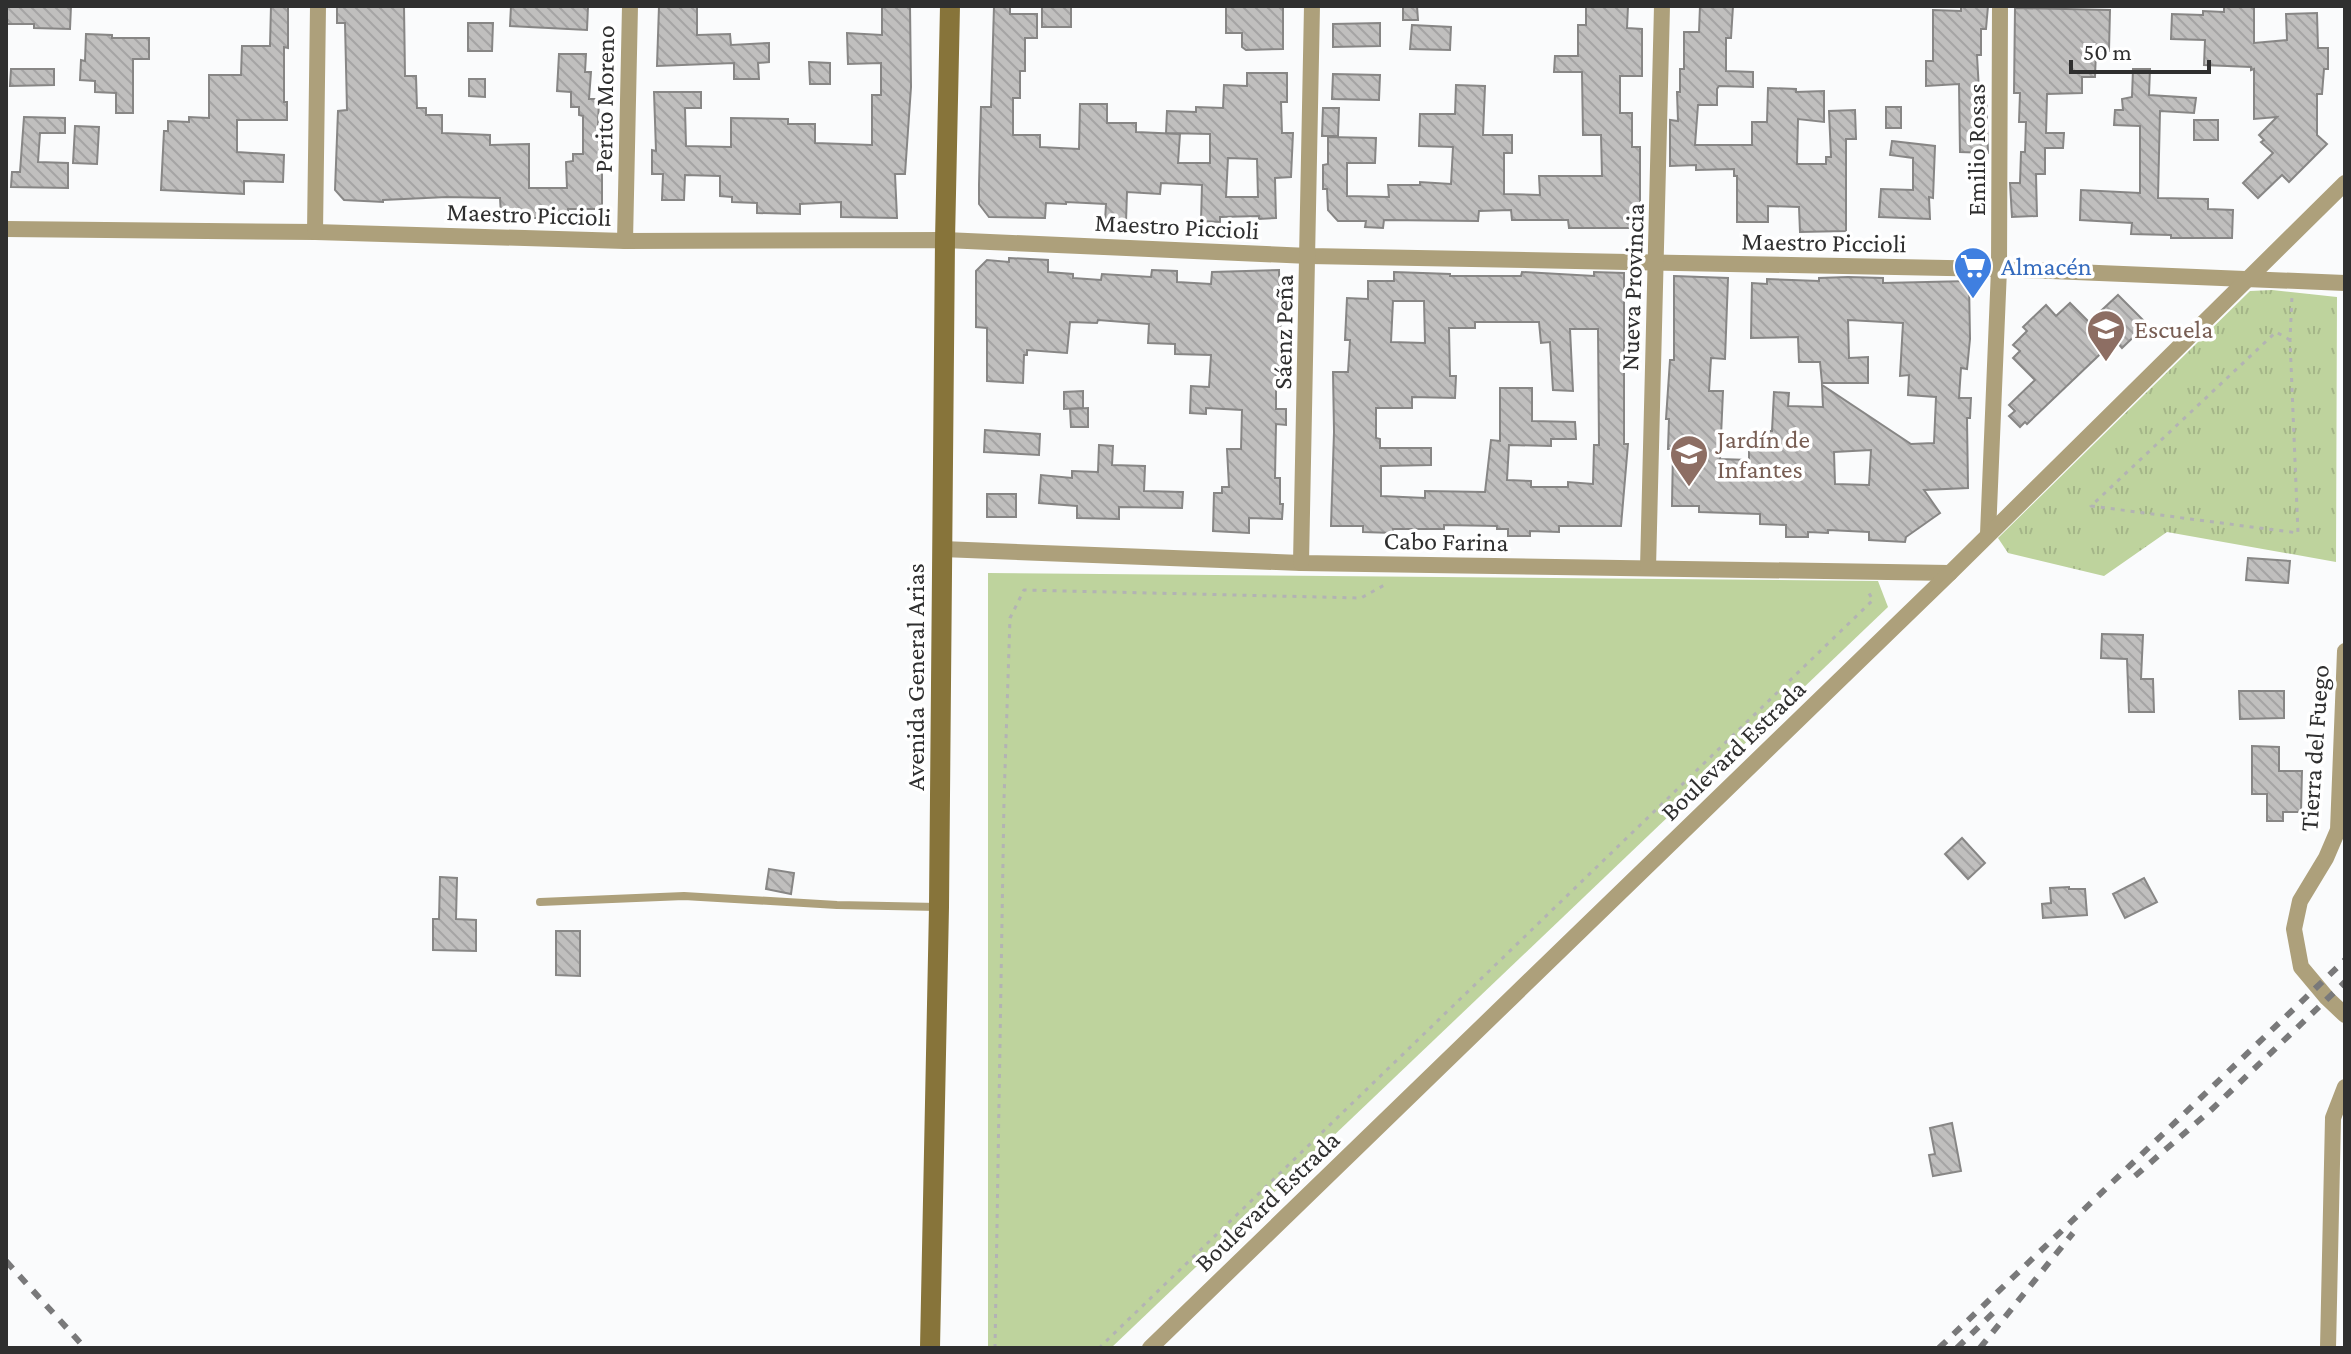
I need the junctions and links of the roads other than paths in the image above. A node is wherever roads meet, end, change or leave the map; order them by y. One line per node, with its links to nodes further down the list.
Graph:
1 (318, 6): 9 (street)
2 (630, 6): 11 (street, Perito Moreno)
3 (950, 6): 10 (main road, Avenida General Arias)
4 (1312, 6): 12 (street, Sáenz Peña)
5 (1662, 6): 13 (street, Nueva Provincia)
6 (2000, 6): 14 (street, Emilio Rosas)
7 (2345, 183): 15 (street, Boulevard Estrada)
8 (6, 229): 9 (street, Maestro Piccioli)
9 (315, 232): 11 (street, Maestro Piccioli)
10 (945, 240): 11 (street, Maestro Piccioli); 12 (street, Maestro Piccioli); 18 (main road, Avenida General Arias)
11 (625, 241)
12 (1309, 256): 13 (street, Maestro Piccioli); 19 (street, Sáenz Peña)
13 (1656, 262): 14 (street, Maestro Piccioli); 20 (street, Nueva Provincia)
14 (1999, 269): 15 (street, Maestro Piccioli); 17 (street, Emilio Rosas)
15 (2248, 280): 16 (street, Maestro Piccioli); 17 (street, Boulevard Estrada)
16 (2345, 283)
17 (1988, 534): 21 (street, Boulevard Estrada)
18 (942, 549): 19 (street, Cabo Farina); 25 (main road, Avenida General Arias)
19 (1301, 563): 20 (street, Cabo Farina)
20 (1648, 568): 21 (street, Cabo Farina)
21 (1950, 573): 30 (street, Boulevard Estrada)
22 (2345, 651): 23 (street, Tierra del Fuego)
23 (2344, 711): 26 (street, Tierra del Fuego)
24 (540, 902): 25 (lane)
25 (939, 907): 29 (main road, Avenida General Arias)
26 (2345, 1015)
27 (2345, 1087): 28 (street)
28 (2338, 1252): 31 (street)
29 (930, 1348)
30 (1150, 1348)
31 (2328, 1348)

